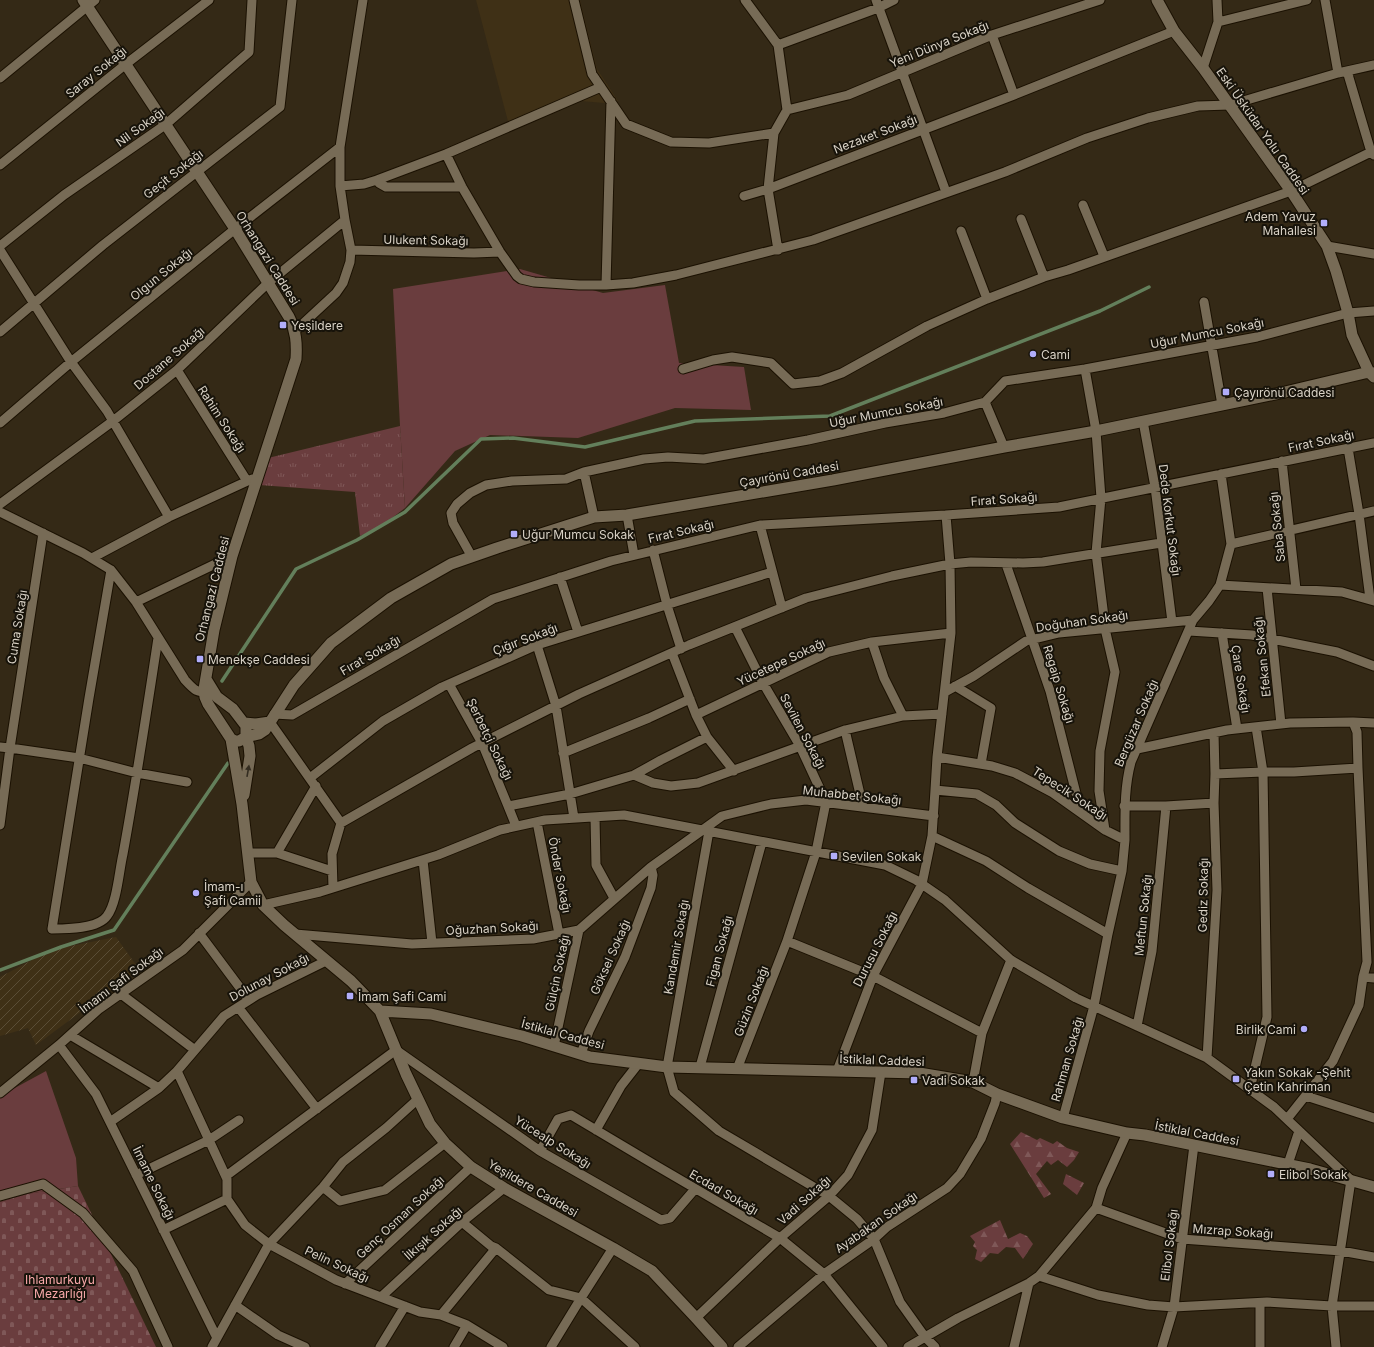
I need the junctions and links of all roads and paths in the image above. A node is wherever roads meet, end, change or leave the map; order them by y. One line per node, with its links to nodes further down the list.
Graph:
1 (209, 0): 19 (street, Saray Sokağı)
2 (252, 0): 30 (street, Nil Sokağı)
3 (292, 0): 37 (street, Geçit Sokağı)
4 (363, 0): 33 (street)
5 (574, 0): 25 (street)
6 (745, 0): 18 (street)
7 (894, 0): 14 (street)
8 (1100, 0): 17 (street, Yeni Dünya Sokağı)
9 (1157, 0): 16 (street, Eski Üsküdar Yolu Caddesi)
10 (1217, 0): 15 (street)
11 (1306, 0): 15 (street)
12 (1328, 1): 23 (street)
13 (88, 2): 19 (street, Orhangazi Caddesi); 24 (street)
14 (877, 4): 18 (street); 22 (street)
15 (1218, 22): 21 (street)
16 (1174, 31): 21 (street, Eski Üsküdar Yolu Caddesi); 26 (street, Nezaket Sokağı)
17 (992, 35): 22 (street, Yeni Dünya Sokağı); 26 (street)
18 (778, 45): 29 (street)
19 (126, 64): 30 (street, Orhangazi Caddesi); 36 (street, Saray Sokağı)
20 (1374, 65): 23 (street)
21 (1203, 68): 28 (street, Eski Üsküdar Yolu Caddesi)
22 (902, 72): 29 (street, Yeni Dünya Sokağı); 31 (street)
23 (1342, 72): 28 (street); 34 (street)
24 (0, 78)
25 (601, 87): 27 (street); 35 (street)
26 (1014, 95): 31 (street, Nezaket Sokağı)
27 (611, 101): 32 (street); 60 (street)
28 (1230, 105): 42 (street, Eski Üsküdar Yolu Caddesi); 43 (street)
29 (787, 110): 32 (street)
30 (165, 125): 37 (street, Orhangazi Caddesi); 50 (street, Nil Sokağı)
31 (923, 129): 41 (street, Nezaket Sokağı); 43 (street)
32 (774, 132): 41 (street)
33 (340, 147): 39 (street); 48 (street, Olgun Sokağı)
34 (1373, 153): 42 (street)
35 (446, 154): 38 (street); 40 (street)
36 (0, 165)
37 (196, 171): 48 (street, Orhangazi Caddesi); 63 (street, Geçit Sokağı)
38 (377, 180): 39 (street); 40 (street)
39 (340, 186): 47 (street)
40 (462, 187): 55 (street)
41 (768, 189): 44 (street, Nezaket Sokağı); 54 (street)
42 (1291, 191): 51 (street, Eski Üsküdar Yolu Caddesi); 57 (street)
43 (946, 192): 54 (street)
44 (744, 196)
45 (1083, 205): 57 (street)
46 (1021, 219): 58 (street)
47 (344, 220): 53 (street); 59 (street, Dostane Sokağı)
48 (235, 229): 59 (street, Orhangazi Caddesi); 69 (street, Olgun Sokağı)
49 (961, 231): 61 (street)
50 (0, 246)
51 (1327, 246): 56 (street); 65 (street, Eski Üsküdar Yolu Caddesi)
52 (0, 250): 63 (street)
53 (351, 250): 55 (street, Ulukent Sokağı); 66 (street)
54 (778, 250): 60 (street)
55 (500, 252): 60 (street)
56 (1374, 254)
57 (1104, 256): 58 (street)
58 (1044, 277): 61 (street)
59 (268, 283): 66 (street, Orhangazi Caddesi); 71 (street, Dostane Sokağı)
60 (606, 285)
61 (987, 299): 72 (street)
62 (1204, 302): 68 (street)
63 (34, 303): 67 (street, Geçit Sokağı); 69 (street)
64 (1374, 311): 65 (street, Uğur Mumcu Sokağı)
65 (1348, 313): 68 (street, Uğur Mumcu Sokağı); 73 (street, Eski Üsküdar Yolu Caddesi)
66 (295, 331): 86 (street, Orhangazi Caddesi)
67 (0, 332)
68 (1212, 345): 70 (street, Uğur Mumcu Sokağı); 75 (street)
69 (71, 362): 76 (street); 78 (street, Olgun Sokağı)
70 (1085, 369): 74 (street, Uğur Mumcu Sokağı); 79 (street)
71 (176, 370): 76 (street, Dostane Sokağı); 87 (street, Rahim Sokağı)
72 (683, 370)
73 (1372, 374): 75 (street, Çayırönü Caddesi)
74 (985, 402): 81 (street); 84 (street, Uğur Mumcu Sokağı)
75 (1222, 405): 77 (street, Çayırönü Caddesi)
76 (113, 421): 90 (street, Dostane Sokağı); 96 (street)
77 (1143, 421): 79 (street, Çayırönü Caddesi); 88 (street, Dede Korkut Sokağı)
78 (0, 423)
79 (1096, 431): 81 (street, Çayırönü Caddesi); 89 (street)
80 (1374, 443): 82 (street, Fırat Sokağı)
81 (1004, 447): 94 (street, Çayırönü Caddesi)
82 (1348, 448): 83 (street, Fırat Sokağı); 93 (street)
83 (1282, 461): 85 (street, Fırat Sokağı); 99 (street, Saba Sokağı)
84 (584, 472): 97 (street); 107 (street, Uğur Mumcu Sokağı)
85 (1221, 474): 88 (street, Fırat Sokağı); 102 (street)
86 (258, 476): 87 (street); 106 (street, Orhangazi Caddesi)
87 (247, 481): 96 (street)
88 (1155, 488): 89 (street, Fırat Sokağı); 101 (street, Dede Korkut Sokağı)
89 (1101, 498): 95 (street, Fırat Sokağı); 104 (street)
90 (0, 504)
91 (1374, 511): 93 (street)
92 (0, 512): 100 (street)
93 (1359, 514): 99 (street); 111 (street)
94 (627, 515): 97 (street, Çayırönü Caddesi); 105 (street, Fırat Sokağı)
95 (946, 515): 98 (street, Fırat Sokağı); 109 (street)
96 (169, 517): 108 (street)
97 (594, 518): 107 (street, Çayırönü Caddesi)
98 (760, 525): 103 (street, Fırat Sokağı); 113 (street)
99 (1290, 530): 102 (street); 117 (street, Saba Sokağı)
100 (43, 533): 108 (street); 165 (street, Cuma Sokağı)
101 (1161, 543): 104 (street); 123 (street, Dede Korkut Sokağı)
102 (1231, 544): 115 (street)
103 (653, 550): 105 (street, Fırat Sokağı); 120 (street)
104 (1096, 553): 110 (street); 125 (street)
105 (634, 555): 114 (street, Fırat Sokağı)
106 (232, 556): 119 (street); 142 (street, Orhangazi Caddesi)
107 (472, 557): 149 (street, Çayırönü Caddesi)
108 (92, 558): 112 (street)
109 (950, 564): 110 (street); 121 (street); 128 (street)
110 (1006, 564): 131 (street, Regaip Sokağı)
111 (1370, 568): 118 (street)
112 (110, 570): 119 (street); 169 (street)
113 (772, 572): 120 (street, Çığır Sokağı); 121 (street)
114 (560, 577): 127 (street); 149 (street, Fırat Sokağı)
115 (1220, 585): 116 (street); 122 (street)
116 (1267, 588): 117 (street); 132 (street, Efekan Sokağı)
117 (1296, 590): 118 (street)
118 (1372, 600)
119 (136, 602): 130 (street)
120 (667, 605): 127 (street, Çığır Sokağı); 135 (street)
121 (782, 608): 124 (street)
122 (1194, 620): 123 (street, Doğuhan Sokağı); 126 (street, Bergüzar Sokağı)
123 (1172, 622): 125 (street, Doğuhan Sokağı)
124 (735, 627): 135 (street); 138 (street, Sevilen Sokağı)
125 (1106, 628): 131 (street, Doğuhan Sokağı); 197 (street)
126 (1189, 631): 129 (street); 166 (street, Bergüzar Sokağı)
127 (578, 632): 134 (street, Çığır Sokağı)
128 (951, 633): 133 (street, Yücetepe Sokağı); 141 (street)
129 (1222, 633): 132 (street); 156 (street, Çare Sokağı)
130 (158, 638): 142 (street); 174 (street)
131 (1033, 639): 140 (street, Doğuhan Sokağı); 189 (street, Regaip Sokağı)
132 (1272, 639): 137 (street); 154 (street, Efekan Sokağı)
133 (872, 642): 138 (street, Yücetepe Sokağı); 148 (street)
134 (537, 645): 139 (street, Çığır Sokağı); 144 (street)
135 (681, 649): 136 (street)
136 (672, 653): 143 (street); 144 (street)
137 (1374, 666)
138 (763, 683): 147 (street, Yücetepe Sokağı); 163 (street, Sevilen Sokağı)
139 (449, 684): 162 (street, Şerbetçi Sokağı); 177 (street, Çığır Sokağı)
140 (955, 686): 141 (street, Doğuhan Sokağı); 170 (street)
141 (944, 692): 146 (street)
142 (209, 693): 145 (street); 150 (street)
143 (690, 699): 147 (street); 167 (street)
144 (556, 706): 162 (street); 167 (street)
145 (229, 707): 150 (street); 152 (street)
146 (942, 714): 148 (street); 168 (street)
147 (696, 715): 160 (street)
148 (903, 716): 157 (street)
149 (272, 718): 152 (street); 159 (street, Çayırönü Caddesi); 177 (street)
150 (220, 722): 161 (street)
151 (1353, 722): 153 (street); 154 (street); 171 (street)
152 (244, 723): 159 (street)
153 (1374, 723)
154 (1281, 724): 155 (street)
155 (1256, 727): 156 (street); 173 (street)
156 (1237, 729): 158 (street)
157 (845, 730): 163 (street); 188 (street)
158 (1214, 732): 166 (street); 175 (street, Gediz Sokağı)
159 (246, 737): 161 (street, Çayırönü Caddesi); 184 (street, one-way to 159)
160 (707, 737): 172 (street); 176 (street)
161 (230, 739): 184 (street)
162 (482, 743): 185 (street, Şerbetçi Sokağı); 194 (street)
163 (800, 746): 172 (street); 182 (street, Sevilen Sokağı)
164 (0, 747): 165 (street)
165 (10, 748): 169 (street); 195 (street, Cuma Sokağı)
166 (1137, 749): 186 (street, Bergüzar Sokağı)
167 (563, 753): 181 (street)
168 (937, 757): 170 (street, Tepecik Sokağı); 180 (street)
169 (79, 758): 174 (street); 174 (street)
170 (981, 764): 189 (street, Tepecik Sokağı)
171 (1358, 768): 173 (street); 224 (street)
172 (734, 771): 176 (street)
173 (1263, 772): 175 (street); 249 (street)
174 (137, 773): 178 (street)
175 (1215, 774): 183 (street, Gediz Sokağı)
176 (634, 776): 181 (street)
177 (310, 778): 179 (street)
178 (187, 782)
179 (316, 786): 194 (street); 202 (street)
180 (935, 790): 190 (street, Durusu Sokağı); 208 (street)
181 (570, 794): 185 (street); 192 (street)
182 (826, 802): 188 (street, Muhabbet Sokağı); 198 (street, Muhabbet Sokağı); 203 (street)
183 (1214, 803): 187 (street); 239 (street, Gediz Sokağı)
184 (242, 804): 204 (street)
185 (508, 806): 196 (street, Şerbetçi Sokağı)
186 (1124, 806): 187 (street); 200 (street, Bergüzar Sokağı)
187 (1166, 806): 231 (street, Meftun Sokağı)
188 (864, 807): 190 (street, Muhabbet Sokağı)
189 (1081, 813): 197 (street, Tepecik Sokağı)
190 (934, 816): 199 (street, Durusu Sokağı)
191 (595, 817): 192 (street); 198 (street); 212 (street)
192 (574, 818): 193 (street)
193 (537, 822): 196 (street); 217 (street, Önder Sokağı)
194 (341, 823): 207 (street)
195 (0, 826)
196 (516, 826): 205 (street)
197 (1105, 830): 200 (street, Tepecik Sokağı)
198 (706, 831): 201 (street); 206 (street); 241 (street, Kandemir Sokağı)
199 (932, 836): 210 (street, Durusu Sokağı); 218 (street)
200 (1125, 840): 208 (street, Bergüzar Sokağı)
201 (762, 842): 203 (street); 242 (street, Figan Sokağı)
202 (277, 852): 204 (street); 207 (street)
203 (816, 852): 210 (street); 219 (street, Güzin Sokağı)
204 (248, 853): 209 (street)
205 (423, 860): 211 (street); 220 (street)
206 (651, 867): 212 (street); 238 (street, Göksel Sokağı)
207 (332, 871): 211 (street)
208 (1122, 872): 218 (street)
209 (251, 882): 213 (street); 215 (street, İmamı Şafi Sokağı)
210 (922, 884): 222 (street); 223 (street, Durusu Sokağı)
211 (333, 888): 213 (street)
212 (614, 898): 214 (street)
213 (263, 905): 216 (street)
214 (579, 930): 217 (street, Oğuzhan Sokağı); 235 (street, Gülçin Sokağı)
215 (199, 933): 226 (street, İmamı Şafi Sokağı); 227 (street)
216 (295, 934): 220 (street, Oğuzhan Sokağı); 221 (street)
217 (559, 934): 220 (street, Oğuzhan Sokağı)
218 (1108, 934): 228 (street, Rahman Sokağı)
219 (787, 941): 223 (street); 243 (street, Güzin Sokağı)
220 (432, 943)
221 (326, 960): 227 (street, Dolunay Sokağı); 230 (street)
222 (1011, 960): 228 (street); 232 (street)
223 (873, 976): 232 (street); 245 (street, Durusu Sokağı)
224 (1363, 978): 225 (street); 252 (street)
225 (1374, 978)
226 (120, 994): 233 (street, İmamı Şafi Sokağı); 236 (street)
227 (249, 1000): 229 (street, Dolunay Sokağı)
228 (1094, 1006): 231 (street); 255 (street, Rahman Sokağı)
229 (238, 1007): 236 (street, Dolunay Sokağı); 254 (street)
230 (380, 1011): 235 (street, İstiklal Caddesi); 237 (street, Yeşildere Caddesi)
231 (1137, 1026): 239 (street)
232 (982, 1033): 247 (street)
233 (70, 1035): 234 (street, İmamı Şafi Sokağı); 248 (street)
234 (59, 1045): 250 (street, İmamı Şafi Sokağı); 259 (street, İmame Sokağı)
235 (554, 1046): 238 (street, İstiklal Caddesi)
236 (195, 1050): 244 (street, Dolunay Sokağı)
237 (396, 1050): 253 (street, Yeşildere Caddesi); 254 (street); 266 (street, Yücealp Sokağı)
238 (582, 1054): 240 (street, İstiklal Caddesi)
239 (1207, 1058): 249 (street)
240 (639, 1064): 241 (street, İstiklal Caddesi); 260 (street)
241 (667, 1067): 242 (street, İstiklal Caddesi); 277 (street)
242 (700, 1067): 243 (street, İstiklal Caddesi)
243 (737, 1069): 245 (street, İstiklal Caddesi)
244 (177, 1071): 248 (street, Dolunay Sokağı); 263 (street)
245 (837, 1071): 246 (street, İstiklal Caddesi)
246 (881, 1072): 247 (street, İstiklal Caddesi); 277 (street, Vadi Sokağı)
247 (973, 1082): 251 (street, İstiklal Caddesi)
248 (159, 1088): 259 (street)
249 (1250, 1089): 257 (street)
250 (0, 1093)
251 (997, 1094): 255 (street, İstiklal Caddesi); 283 (street, Ayabakan Sokağı)
252 (1306, 1096): 256 (street); 257 (street)
253 (418, 1098): 264 (street, Yeşildere Caddesi); 272 (street)
254 (317, 1109): 270 (street)
255 (1063, 1118): 262 (street, İstiklal Caddesi)
256 (1374, 1118)
257 (1287, 1119): 261 (street)
258 (239, 1120): 263 (street)
259 (110, 1122): 269 (street, İmame Sokağı)
260 (596, 1130): 266 (street, Ecdad Sokağı); 275 (street, Ecdad Sokağı)
261 (1299, 1131): 267 (street); 271 (street)
262 (1127, 1133): 265 (street, İstiklal Caddesi); 279 (street)
263 (209, 1140): 269 (street); 270 (street)
264 (445, 1143): 268 (street, Yeşildere Caddesi); 272 (street)
265 (1194, 1145): 267 (street, İstiklal Caddesi); 284 (street, Elibol Sokağı)
266 (540, 1150): 275 (street, Yücealp Sokağı)
267 (1288, 1164): 271 (street, İstiklal Caddesi)
268 (471, 1167): 274 (street, Yeşildere Caddesi); 293 (street, Genç Osman Sokağı)
269 (136, 1175): 281 (street, İmame Sokağı)
270 (226, 1176): 278 (street)
271 (1351, 1180): 273 (street, İstiklal Caddesi); 288 (street)
272 (323, 1187): 285 (street)
273 (1374, 1187)
274 (504, 1188): 280 (street, İlkışık Sokağı); 287 (street, Yeşildere Caddesi)
275 (695, 1189): 282 (street, Ecdad Sokağı)
276 (0, 1196): 307 (street)
277 (829, 1196): 282 (street, Vadi Sokağı); 283 (street)
278 (227, 1199): 281 (street); 285 (street, Pelin Sokağı)
279 (1096, 1208): 284 (street, Mızrap Sokağı); 291 (street)
280 (462, 1222): 286 (street); 294 (street, İlkışık Sokağı)
281 (163, 1230): 306 (street, İmame Sokağı)
282 (780, 1238): 290 (street, Ecdad Sokağı); 303 (street, Vadi Sokağı)
283 (874, 1239): 290 (street, Ayabakan Sokağı); 305 (street)
284 (1182, 1239): 288 (street, Mızrap Sokağı); 301 (street, Elibol Sokağı)
285 (269, 1244): 293 (street, Pelin Sokağı); 297 (street)
286 (496, 1248): 295 (street); 302 (street)
287 (613, 1248): 295 (street); 303 (street, Yeşildere Caddesi)
288 (1341, 1251): 289 (street, Mızrap Sokağı); 299 (street)
289 (1374, 1256)
290 (824, 1274): 316 (street, Ayabakan Sokağı); 317 (street, Ecdad Sokağı)
291 (1039, 1276): 292 (street); 301 (street)
292 (1029, 1283): 305 (street); 320 (street)
293 (345, 1284): 294 (street, Pelin Sokağı)
294 (381, 1297): 298 (street, Pelin Sokağı)
295 (581, 1298): 313 (street); 314 (street)
296 (1260, 1303): 299 (street); 301 (street); 322 (street)
297 (236, 1305): 306 (street); 309 (street)
298 (405, 1306): 302 (street, Pelin Sokağı); 310 (street)
299 (1332, 1306): 300 (street); 323 (street)
300 (1374, 1306)
301 (1174, 1307): 321 (street, Elibol Sokağı)
302 (441, 1315): 304 (street, Pelin Sokağı)
303 (696, 1318): 315 (street, Yeşildere Caddesi)
304 (467, 1325): 311 (street); 312 (street, Pelin Sokağı)
305 (925, 1337): 318 (street); 319 (street)
306 (217, 1338): 308 (street)
307 (168, 1347)
308 (212, 1347)
309 (305, 1347)
310 (380, 1347)
311 (454, 1347)
312 (503, 1347)
313 (552, 1347)
314 (635, 1347)
315 (722, 1347)
316 (738, 1347)
317 (882, 1347)
318 (908, 1347)
319 (936, 1347)
320 (1014, 1347)
321 (1162, 1347)
322 (1260, 1347)
323 (1336, 1347)

